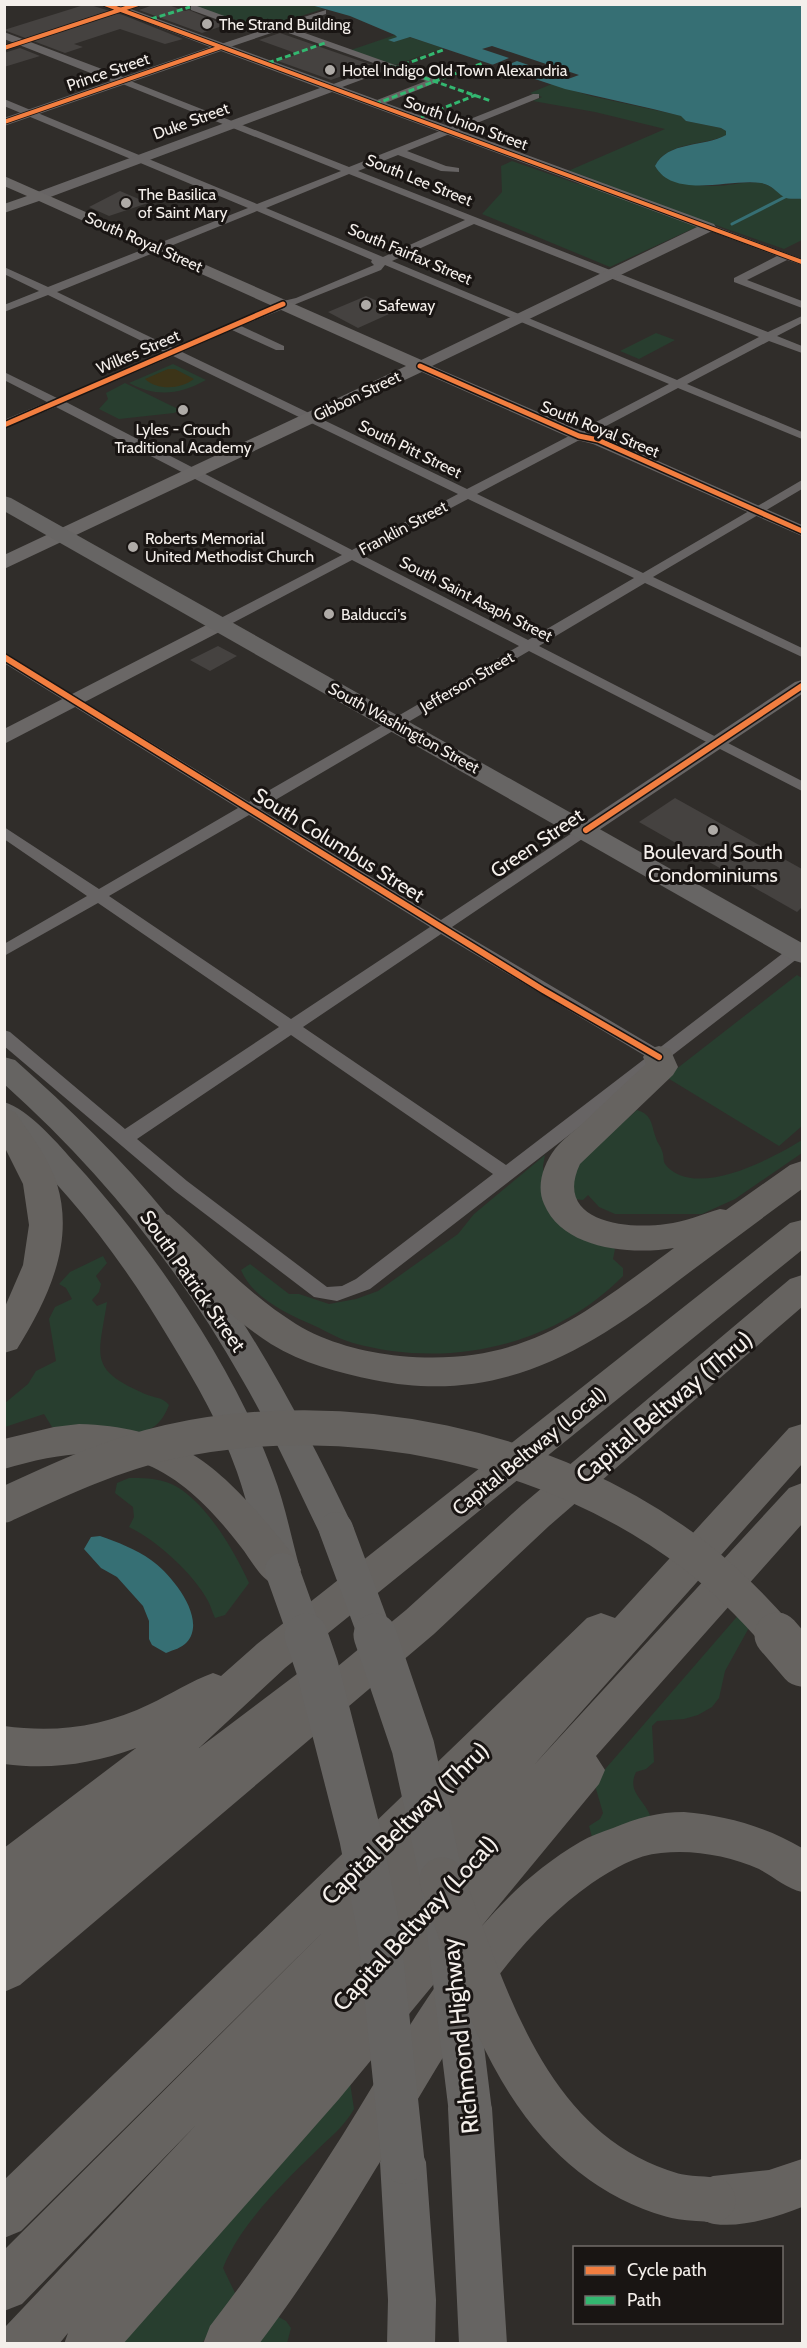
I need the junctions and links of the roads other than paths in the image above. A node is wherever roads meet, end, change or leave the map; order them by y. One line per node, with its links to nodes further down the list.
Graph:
1 (105, 4): 7 (street, South Union Street)
2 (194, 8): 5 (street)
3 (323, 12): 4 (street, Prince Street)
4 (280, 27): 5 (street, Prince Street); 8 (street)
5 (263, 33): 7 (street, Prince Street)
6 (4, 35): 9 (street, South Lee Street)
7 (221, 48): 9 (street, Prince Street); 10 (street, South Union Street)
8 (390, 66): 10 (street, Duke Street); 13 (street)
9 (123, 81): 14 (street, Prince Street); 16 (street, South Lee Street)
10 (331, 88): 13 (street, South Union Street); 16 (street, Duke Street)
11 (536, 96): 17 (street)
12 (4, 102): 14 (street, South Fairfax Street)
13 (375, 104): 17 (street, South Union Street)
14 (30, 113): 15 (street, Prince Street); 19 (street, South Fairfax Street)
15 (4, 122)
16 (232, 125): 19 (street, Duke Street); 21 (street, South Lee Street)
17 (448, 131): 18 (street); 27 (street, South Union Street)
18 (398, 151): 20 (street); 21 (street)
19 (140, 159): 23 (street, Duke Street); 24 (street, South Fairfax Street)
20 (456, 170)
21 (350, 171): 24 (street); 26 (street, South Lee Street)
22 (4, 180): 23 (main road, South Royal Street)
23 (40, 196): 25 (main road, Duke Street); 28 (main road, South Royal Street)
24 (258, 208): 28 (street); 30 (street, South Fairfax Street)
25 (4, 209)
26 (473, 220): 30 (street, Wilkes Street); 33 (street, South Lee Street)
27 (709, 228): 29 (street, South Union Street); 33 (street, Gibbon Street)
28 (157, 248): 34 (street); 35 (main road, South Royal Street)
29 (786, 256): 31 (street, South Union Street); 36 (street)
30 (383, 261): 35 (street, Wilkes Street); 38 (street, South Fairfax Street)
31 (802, 262)
32 (4, 270): 34 (street, South Pitt Street)
33 (611, 274): 38 (street, Gibbon Street); 41 (street, South Lee Street)
34 (49, 292): 37 (street); 44 (street, South Pitt Street)
35 (283, 304): 40 (street, Wilkes Street); 45 (main road, South Royal Street)
36 (802, 305)
37 (4, 309)
38 (520, 318): 45 (street, Gibbon Street); 47 (street, South Fairfax Street)
39 (802, 319): 41 (street, Franklin Street)
40 (232, 326): 42 (street); 44 (street, Wilkes Street)
41 (768, 337): 43 (street, South Lee Street); 47 (street, Franklin Street)
42 (279, 348)
43 (802, 350)
44 (172, 352): 48 (street, Wilkes Street); 49 (street, South Pitt Street)
45 (420, 366): 49 (main road, Gibbon Street); 51 (street, South Royal Street)
46 (4, 375): 48 (street, South Saint Asaph Street)
47 (678, 384): 51 (street, Franklin Street); 52 (street, South Fairfax Street)
48 (57, 402): 50 (street, Wilkes Street); 53 (street, South Saint Asaph Street)
49 (310, 418): 53 (main road, Gibbon Street); 55 (street, South Pitt Street)
50 (4, 424)
51 (579, 436): 55 (street, Franklin Street); 57 (street, South Royal Street)
52 (802, 436)
53 (195, 473): 59 (main road, Gibbon Street); 61 (street, South Saint Asaph Street)
54 (802, 484): 57 (street, Jefferson Street)
55 (467, 494): 61 (street, Franklin Street); 63 (street, South Pitt Street)
56 (4, 502): 59 (main road, South Washington Street)
57 (751, 513): 58 (street, South Royal Street); 60 (street, South Royal Street); 63 (street, Jefferson Street)
58 (802, 531)
59 (63, 535): 62 (main road, Gibbon Street); 64 (main road, South Washington Street)
60 (802, 541)
61 (352, 555): 64 (street, Franklin Street); 65 (street, South Saint Asaph Street)
62 (4, 563)
63 (646, 578): 65 (street, Jefferson Street); 66 (street, South Pitt Street)
64 (220, 624): 69 (main road, Franklin Street); 70 (main road, South Washington Street)
65 (528, 647): 70 (street, Jefferson Street); 72 (street, South Saint Asaph Street)
66 (802, 652)
67 (4, 657): 69 (street, South Columbus Street)
68 (802, 686): 72 (street, Green Street)
69 (75, 700): 71 (main road, Franklin Street); 74 (street, South Columbus Street)
70 (396, 723): 74 (street, Jefferson Street); 75 (main road, South Washington Street)
71 (4, 738)
72 (717, 743): 73 (street, South Saint Asaph Street); 75 (street, Green Street)
73 (802, 788)
74 (250, 808): 77 (street, Jefferson Street); 78 (street, South Columbus Street)
75 (586, 830): 78 (street, Green Street); 80 (main road, South Washington Street)
76 (4, 832): 77 (street)
77 (100, 897): 79 (street, Jefferson Street); 81 (street)
78 (441, 927): 81 (street, Green Street); 83 (street, South Columbus Street)
79 (4, 951)
80 (800, 952): 83 (street)
81 (290, 1028): 87 (street, Green Street); 89 (street)
82 (4, 1036): 87 (street)
83 (659, 1057): 89 (street); 90 (highway)
84 (4, 1067): 91 (highway, South Patrick Street)
85 (4, 1113): 102 (highway, South Patrick Street)
86 (4, 1120): 94 (highway)
87 (124, 1138): 89 (street)
88 (802, 1173): 90 (highway)
89 (506, 1174)
90 (760, 1202): 91 (highway)
91 (157, 1224): 101 (highway, South Patrick Street)
92 (802, 1232): 104 (highway, Capital Beltway (Local))
93 (802, 1288): 100 (highway, Capital Beltway (Thru))
94 (6, 1337)
95 (802, 1430): 113 (highway, Capital Beltway (Thru))
96 (802, 1439): 114 (highway)
97 (4, 1454): 102 (highway)
98 (802, 1499): 103 (highway, Capital Beltway (Local))
99 (4, 1505): 105 (highway, bridge)
100 (536, 1515): 110 (highway); 111 (highway, Capital Beltway (Thru))
101 (336, 1529): 109 (highway, Richmond Highway, bridge)
102 (282, 1570): 118 (highway, bridge)
103 (668, 1645): 115 (highway); 116 (highway, Capital Beltway (Local))
104 (271, 1656): 106 (highway); 108 (highway, Capital Beltway (Local))
105 (802, 1664)
106 (4, 1745)
107 (802, 1872): 117 (highway, bridge)
108 (4, 1875)
109 (442, 1880): 112 (highway, bridge); 119 (highway, Richmond Highway, bridge)
110 (4, 1921)
111 (4, 1970)
112 (802, 2183)
113 (4, 2214)
114 (4, 2286)
115 (99, 2332)
116 (24, 2343)
117 (228, 2343)
118 (411, 2343)
119 (483, 2343)

